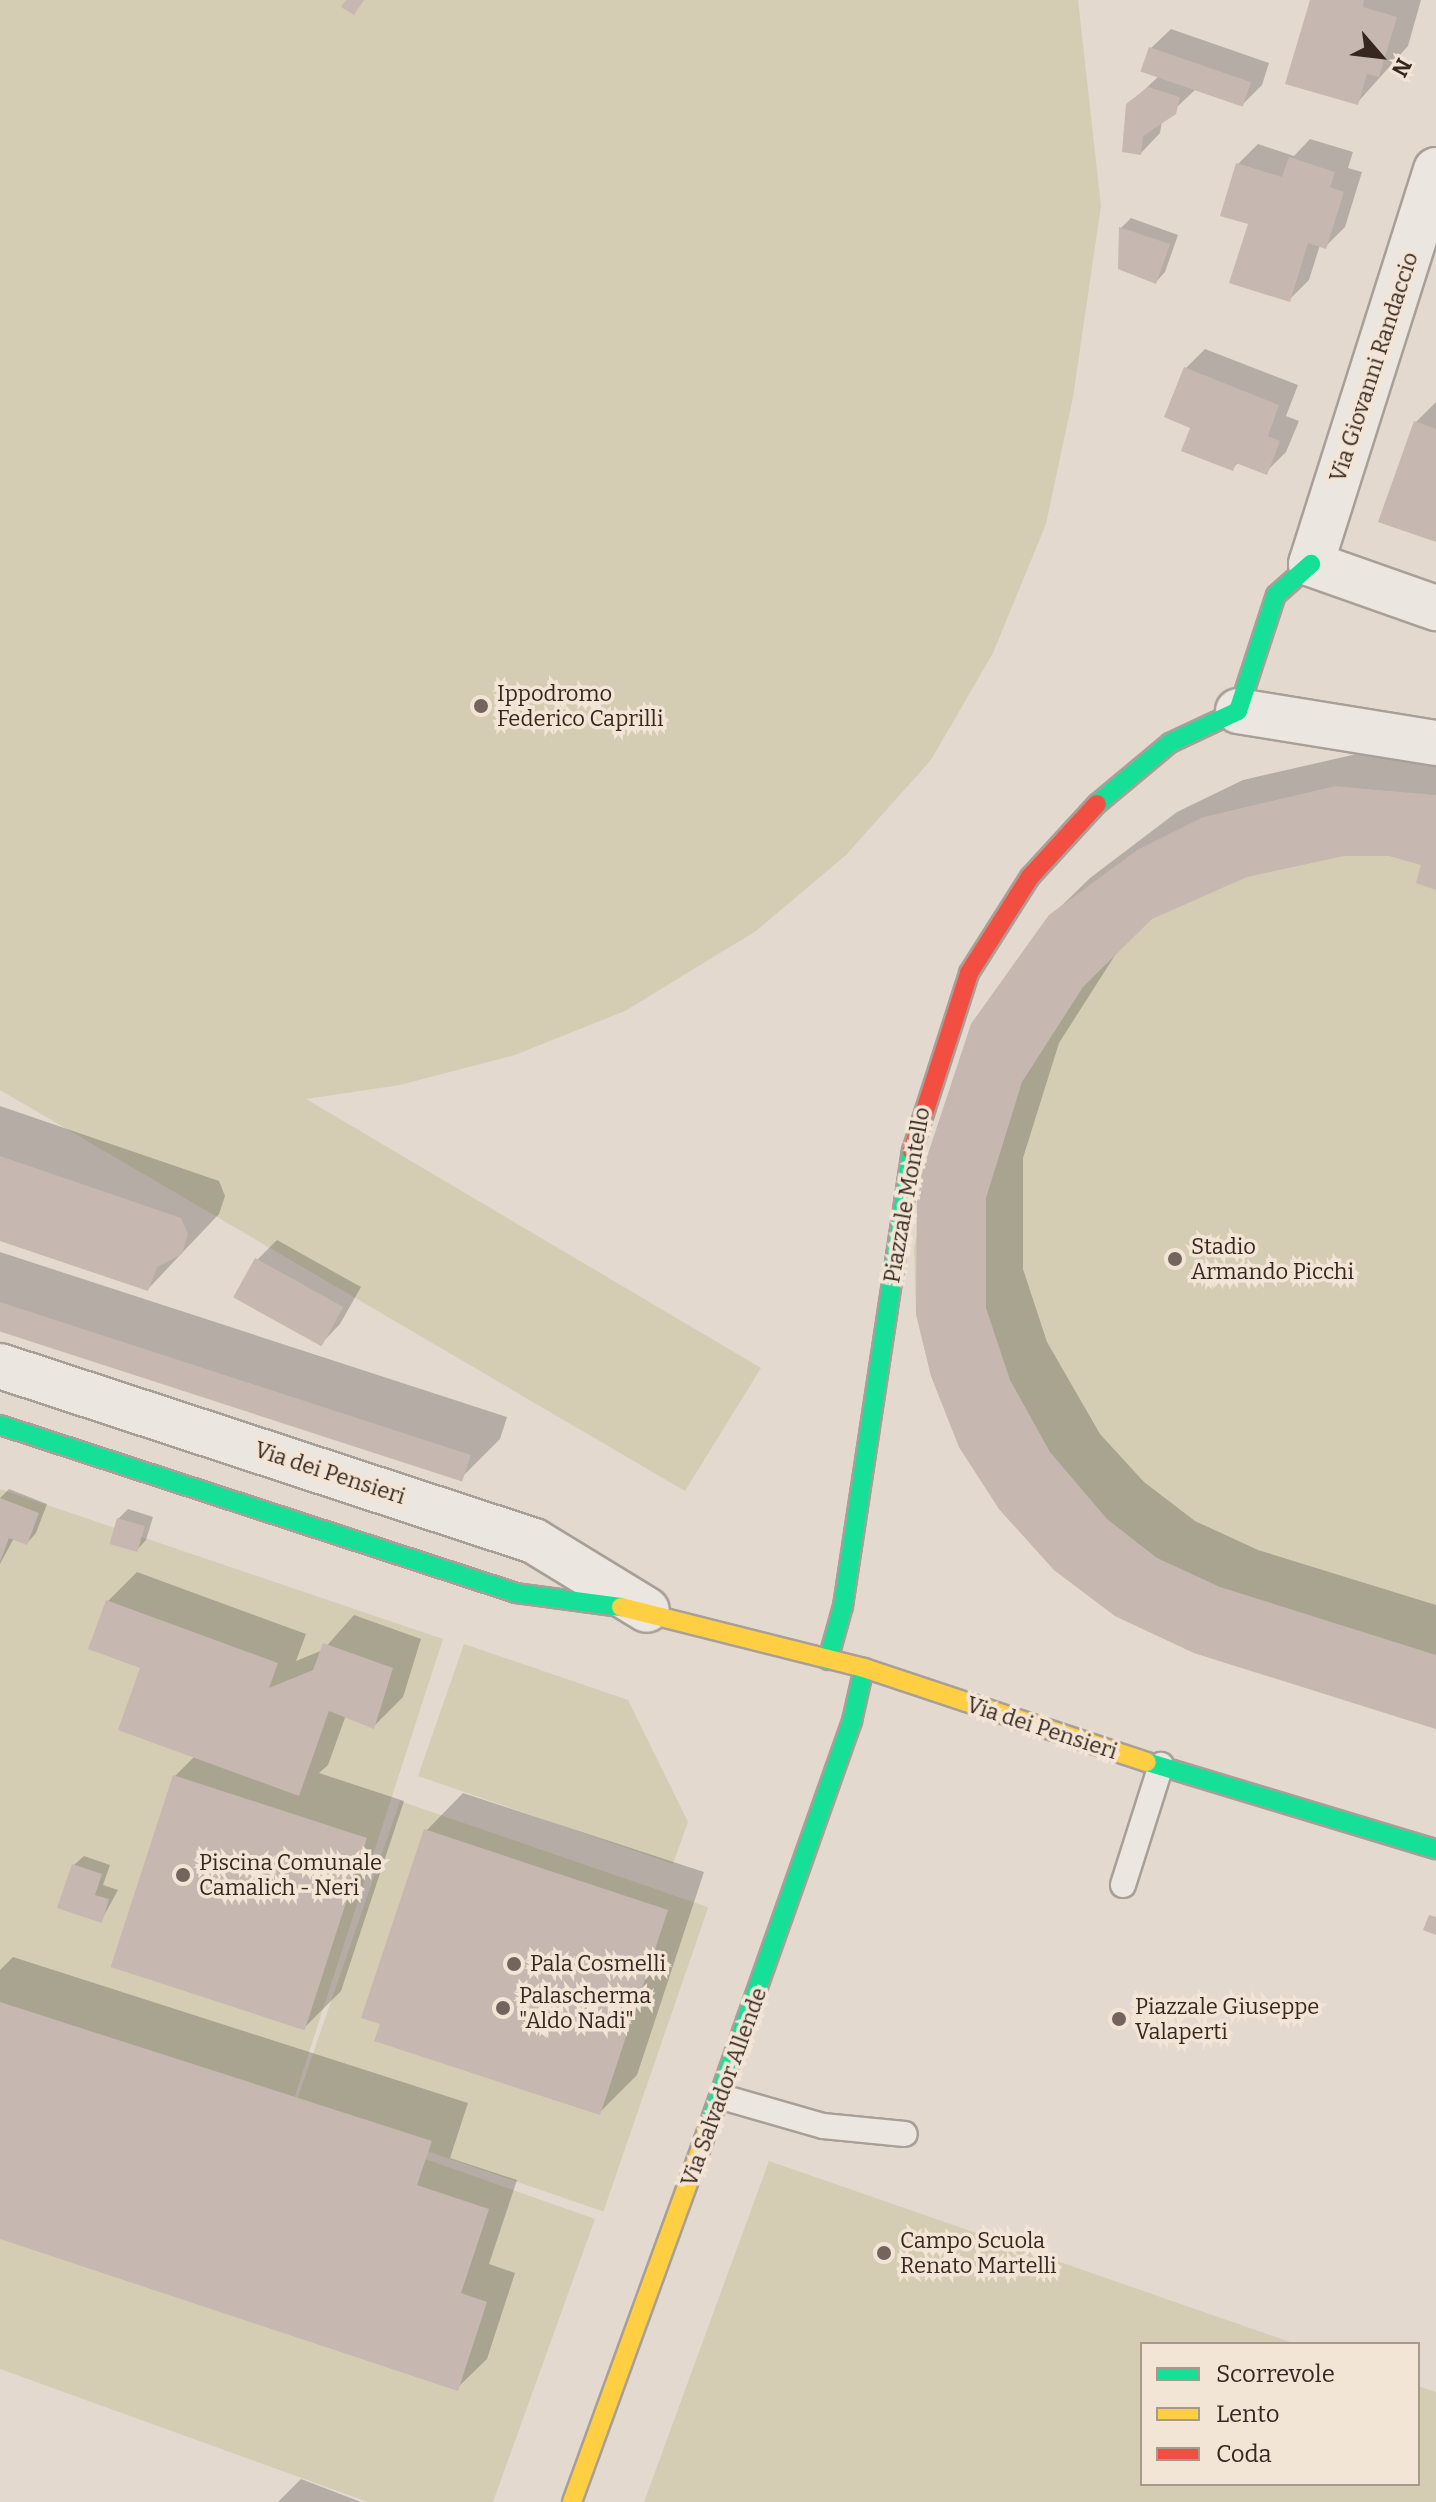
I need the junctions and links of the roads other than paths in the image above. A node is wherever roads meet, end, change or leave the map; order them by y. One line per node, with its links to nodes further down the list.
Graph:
1 (1436, 170): 2 (street, Via Giovanni Randaccio)
2 (1311, 564): 3 (street); 4 (street)
3 (1436, 608)
4 (1238, 711): 5 (street); 9 (street, Piazzale Montello)
5 (1436, 743)
6 (0, 1366): 8 (street, Via dei Pensieri)
7 (0, 1425): 8 (street, Via dei Pensieri)
8 (647, 1610): 9 (street, Via dei Pensieri)
9 (828, 1660): 10 (street, Via dei Pensieri)
10 (864, 1668): 11 (street, Via dei Pensieri); 14 (street, Via Salvador Allende)
11 (1161, 1765): 12 (street, Via dei Pensieri); 13 (lane)
12 (1436, 1849)
13 (1123, 1885)
14 (722, 2097): 15 (lane); 16 (street, Via Salvador Allende)
15 (905, 2134)
16 (572, 2502)

